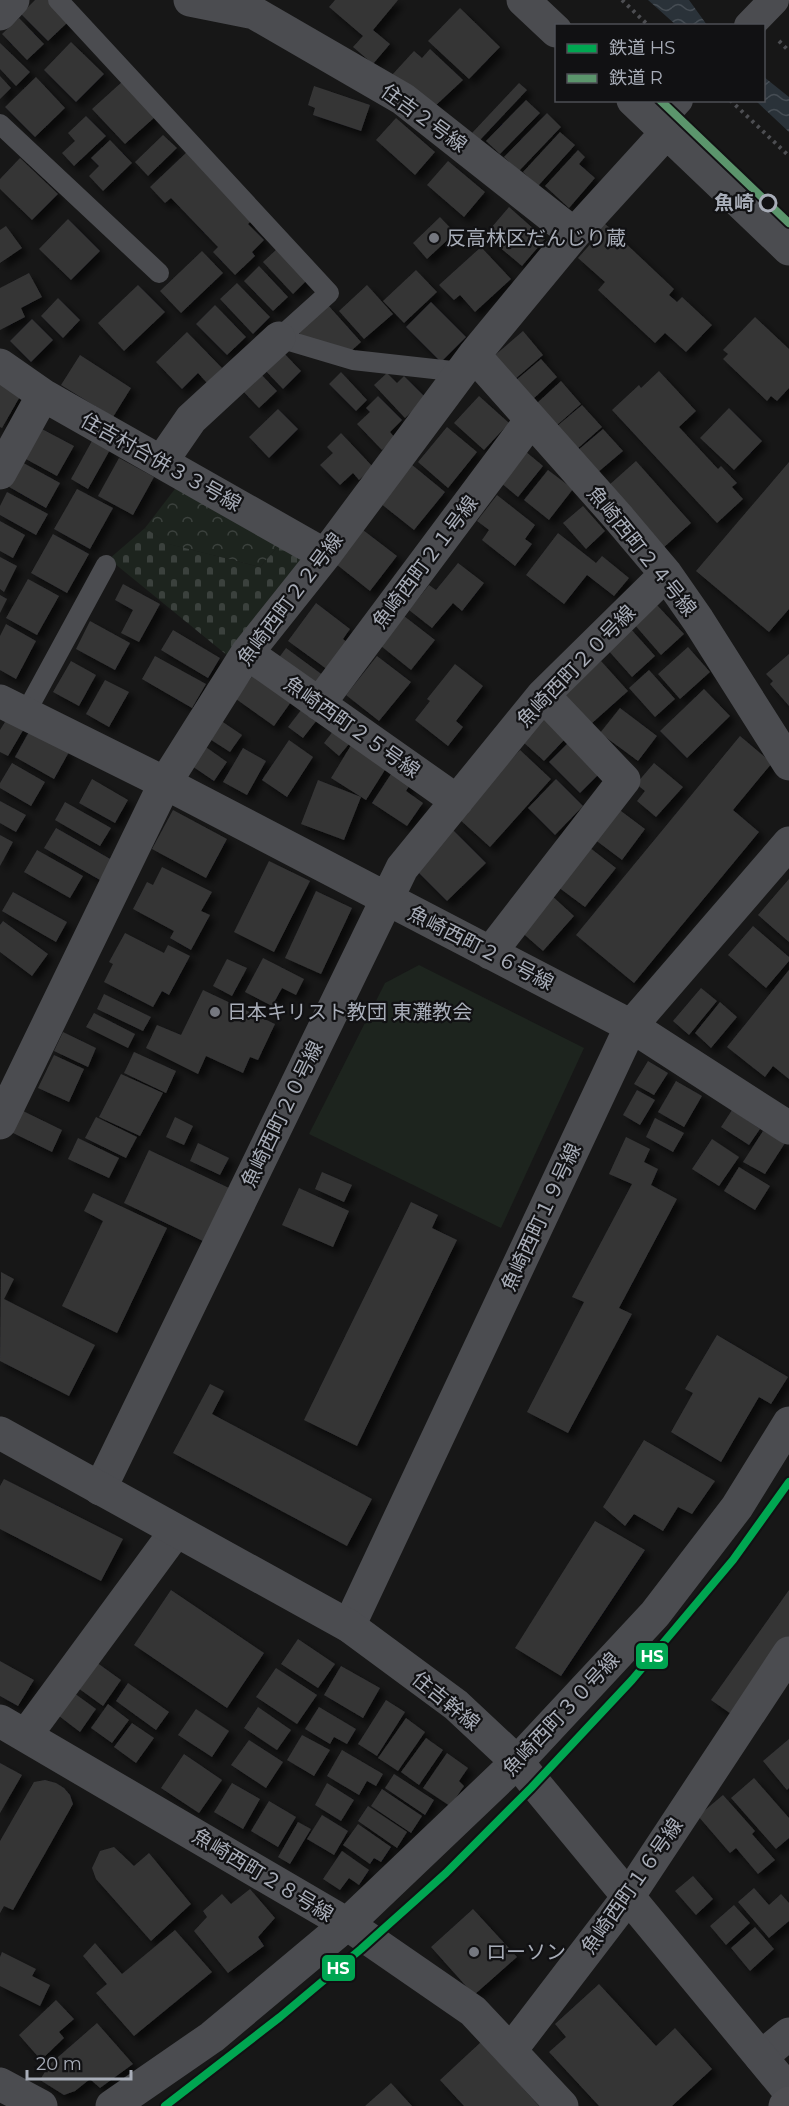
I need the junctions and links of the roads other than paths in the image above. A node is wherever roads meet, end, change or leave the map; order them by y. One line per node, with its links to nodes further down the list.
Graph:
1 (13, 0): 7 (street)
2 (58, 0): 18 (lane)
3 (190, 0): 6 (street, 住吉２号線)
4 (523, 0): 9 (street)
5 (774, 0): 8 (street, bridge)
6 (241, 6): 14 (street, 住吉２号線)
7 (0, 14)
8 (751, 24)
9 (555, 30)
10 (637, 102): 11 (street)
11 (667, 119): 13 (street); 14 (street, 魚崎西町２２号線)
12 (0, 124): 17 (lane)
13 (696, 159): 15 (street); 16 (street)
14 (574, 234): 19 (street, 魚崎西町２２号線)
15 (789, 249)
16 (789, 270)
17 (159, 273)
18 (279, 338): 19 (lane); 23 (street)
19 (467, 364): 22 (street, 魚崎西町２４号線); 25 (street, 魚崎西町２２号線)
20 (0, 365): 21 (street, 住吉村合併３３号線)
21 (43, 395): 23 (street, 住吉村合併３３号線); 24 (street)
22 (531, 420): 27 (street, 魚崎西町２４号線); 30 (street, 魚崎西町２１号線)
23 (162, 461): 25 (street, 住吉村合併３３号線)
24 (0, 473)
25 (325, 555): 28 (street, 魚崎西町２２号線)
26 (106, 565): 31 (lane)
27 (666, 574): 29 (street, 魚崎西町２０号線); 32 (street, 魚崎西町２４号線)
28 (247, 653): 30 (street, 魚崎西町２５号線); 33 (street, 魚崎西町２２号線)
29 (543, 695): 34 (street, 魚崎西町２０号線); 37 (street)
30 (319, 704): 34 (street, 魚崎西町２５号線)
31 (12, 708): 33 (street, 魚崎西町２６号線)
32 (789, 764)
33 (165, 783): 36 (street, 魚崎西町２６号線); 39 (street, 魚崎西町２２号線)
34 (457, 801): 36 (street, 魚崎西町２０号線)
35 (789, 843): 38 (street, 魚崎西町１９号線)
36 (386, 899): 37 (street, 魚崎西町２６号線); 43 (street, 魚崎西町２０号線)
37 (490, 953): 38 (street, 魚崎西町２６号線)
38 (631, 1026): 40 (street, 魚崎西町２６号線); 45 (street, 魚崎西町１９号線)
39 (0, 1123)
40 (789, 1128)
41 (789, 1423): 48 (street, 魚崎西町３０号線)
42 (0, 1432): 43 (street, 住吉幹線)
43 (100, 1489): 44 (street, 住吉幹線)
44 (176, 1531): 45 (street, 住吉幹線); 47 (street)
45 (348, 1626): 48 (street, 住吉幹線)
46 (789, 1653): 49 (street, 魚崎西町１６号線)
47 (13, 1728): 50 (street, 魚崎西町２８号線)
48 (517, 1762): 49 (street, 住吉幹線); 50 (street, 魚崎西町３０号線)
49 (628, 1897): 52 (street, 魚崎西町１６号線); 53 (street, 住吉幹線)
50 (347, 1924): 52 (street, 魚崎西町２８号線); 58 (street, 魚崎西町３０号線)
51 (789, 2034): 53 (street)
52 (511, 2050): 59 (street)
53 (761, 2057): 55 (street, 住吉幹線)
54 (0, 2084): 57 (street)
55 (789, 2091)
56 (789, 2103): 60 (highway)
57 (41, 2106)
58 (112, 2106)
59 (562, 2106)
60 (785, 2106)

